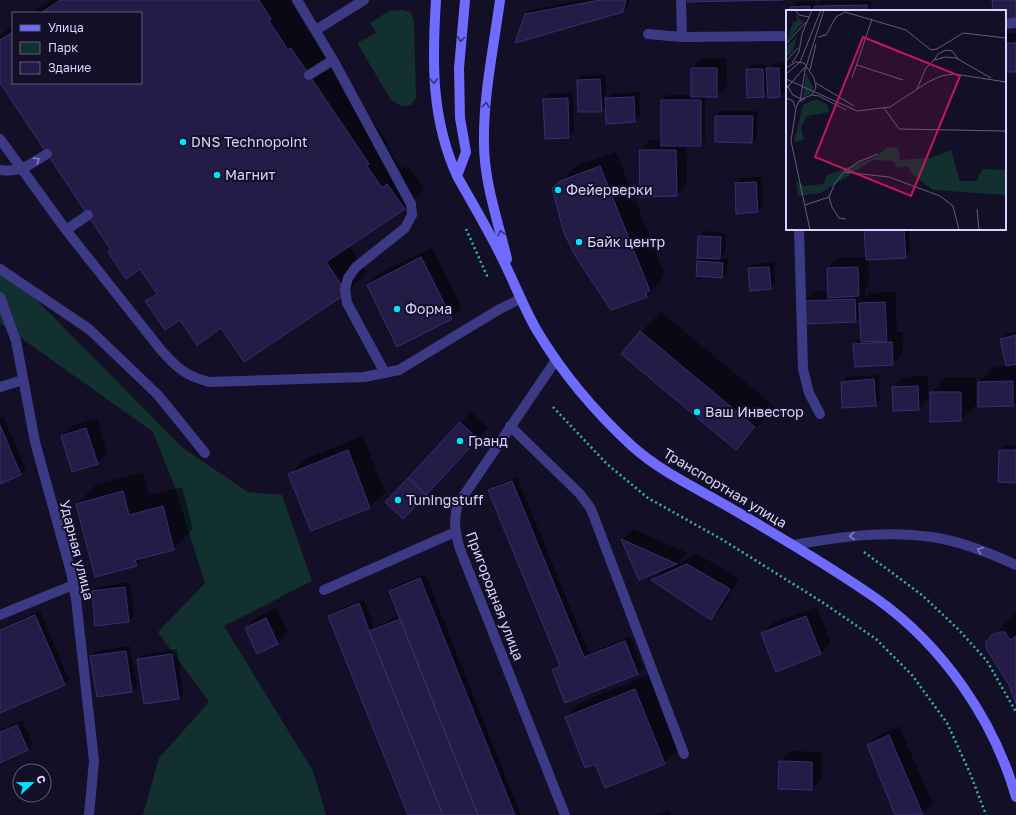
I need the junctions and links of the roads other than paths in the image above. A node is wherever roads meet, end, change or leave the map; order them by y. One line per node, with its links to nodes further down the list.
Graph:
1 (297, 0): 9 (street)
2 (364, 0): 9 (street)
3 (436, 0): 19 (main road, Транспортная улица, one-way to 19)
4 (465, 0): 19 (main road, one-way to 19)
5 (500, 0): 24 (main road, Транспортная улица, one-way to 5)
6 (681, 0): 12 (street)
7 (1016, 23): 8 (street)
8 (1006, 24)
9 (316, 30): 13 (street)
10 (648, 34): 12 (street)
11 (786, 36): 12 (street)
12 (682, 37)
13 (333, 60): 14 (street); 28 (street)
14 (309, 75)
15 (0, 139): 17 (street)
16 (47, 154): 17 (street, one-way to 16)
17 (22, 169): 18 (street); 21 (street)
18 (0, 170)
19 (457, 176): 24 (main road, Транспортная улица)
20 (88, 215): 21 (street)
21 (66, 230): 28 (street)
22 (799, 230): 31 (street)
23 (0, 269): 33 (street)
24 (514, 284): 26 (main road, Транспортная улица)
25 (0, 297): 29 (street, Ударная улица)
26 (520, 299): 27 (main road, Транспортная улица); 28 (street)
27 (556, 360): 32 (street, Пригородная улица); 35 (main road, Транспортная улица)
28 (385, 373)
29 (23, 380): 30 (street); 37 (street, Ударная улица)
30 (0, 387)
31 (820, 414)
32 (510, 426): 34 (street, Пригородная улица); 40 (street)
33 (205, 453)
34 (455, 532): 38 (street); 43 (street, Пригородная улица)
35 (793, 545): 36 (street, Транспортная улица, one-way to 35); 41 (main road, Транспортная улица)
36 (1016, 565)
37 (73, 585): 39 (street); 42 (street, Ударная улица)
38 (324, 590)
39 (0, 615)
40 (684, 754)
41 (1016, 797)
42 (90, 815)
43 (565, 815)

